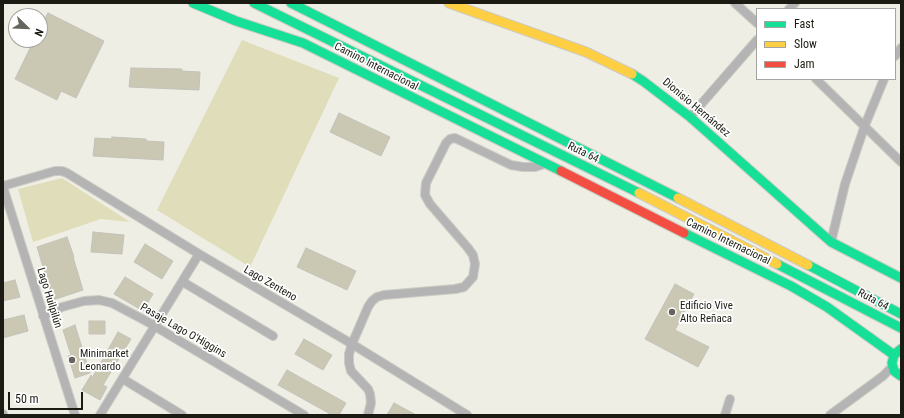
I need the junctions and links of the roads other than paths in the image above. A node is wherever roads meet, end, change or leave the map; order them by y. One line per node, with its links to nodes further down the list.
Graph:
1 (193, 3): 14 (main road, Camino Internacional)
2 (254, 3): 23 (main road, Ruta 64)
3 (292, 3): 20 (main road, Ruta 64)
4 (449, 3): 6 (main road, Dionisio Hernández)
5 (735, 3): 7 (street)
6 (473, 7): 11 (main road, Dionisio Hernández)
7 (756, 22)
8 (756, 41): 11 (street)
9 (817, 80): 12 (street)
10 (884, 80): 12 (street)
11 (690, 116): 16 (main road, Dionisio Hernández)
12 (864, 125): 13 (street); 16 (street)
13 (901, 162)
14 (544, 164): 25 (street); 26 (main road, Camino Internacional)
15 (3, 187): 17 (street, Lago Zenteno); 21 (street, Lago Huilpilún)
16 (831, 242): 18 (main road, Dionisio Hernández)
17 (199, 254): 19 (street); 25 (street, Lago Zenteno)
18 (901, 278)
19 (182, 282): 22 (street); 24 (street)
20 (901, 314)
21 (43, 316): 22 (street, Pasaje Lago O'Higgins); 31 (street, Lago Huilpilún)
22 (154, 326): 29 (street); 34 (street, Pasaje Lago O'Higgins)
23 (901, 328)
24 (273, 336)
25 (352, 344): 35 (street); 36 (street, Lago Zenteno)
26 (898, 352): 27 (main road)
27 (892, 367): 28 (main road); 38 (street)
28 (901, 377)
29 (122, 379): 32 (street); 33 (street)
30 (730, 399): 37 (street)
31 (75, 415)
32 (100, 415)
33 (182, 415)
34 (304, 415)
35 (368, 415)
36 (467, 415)
37 (724, 415)
38 (830, 415)

